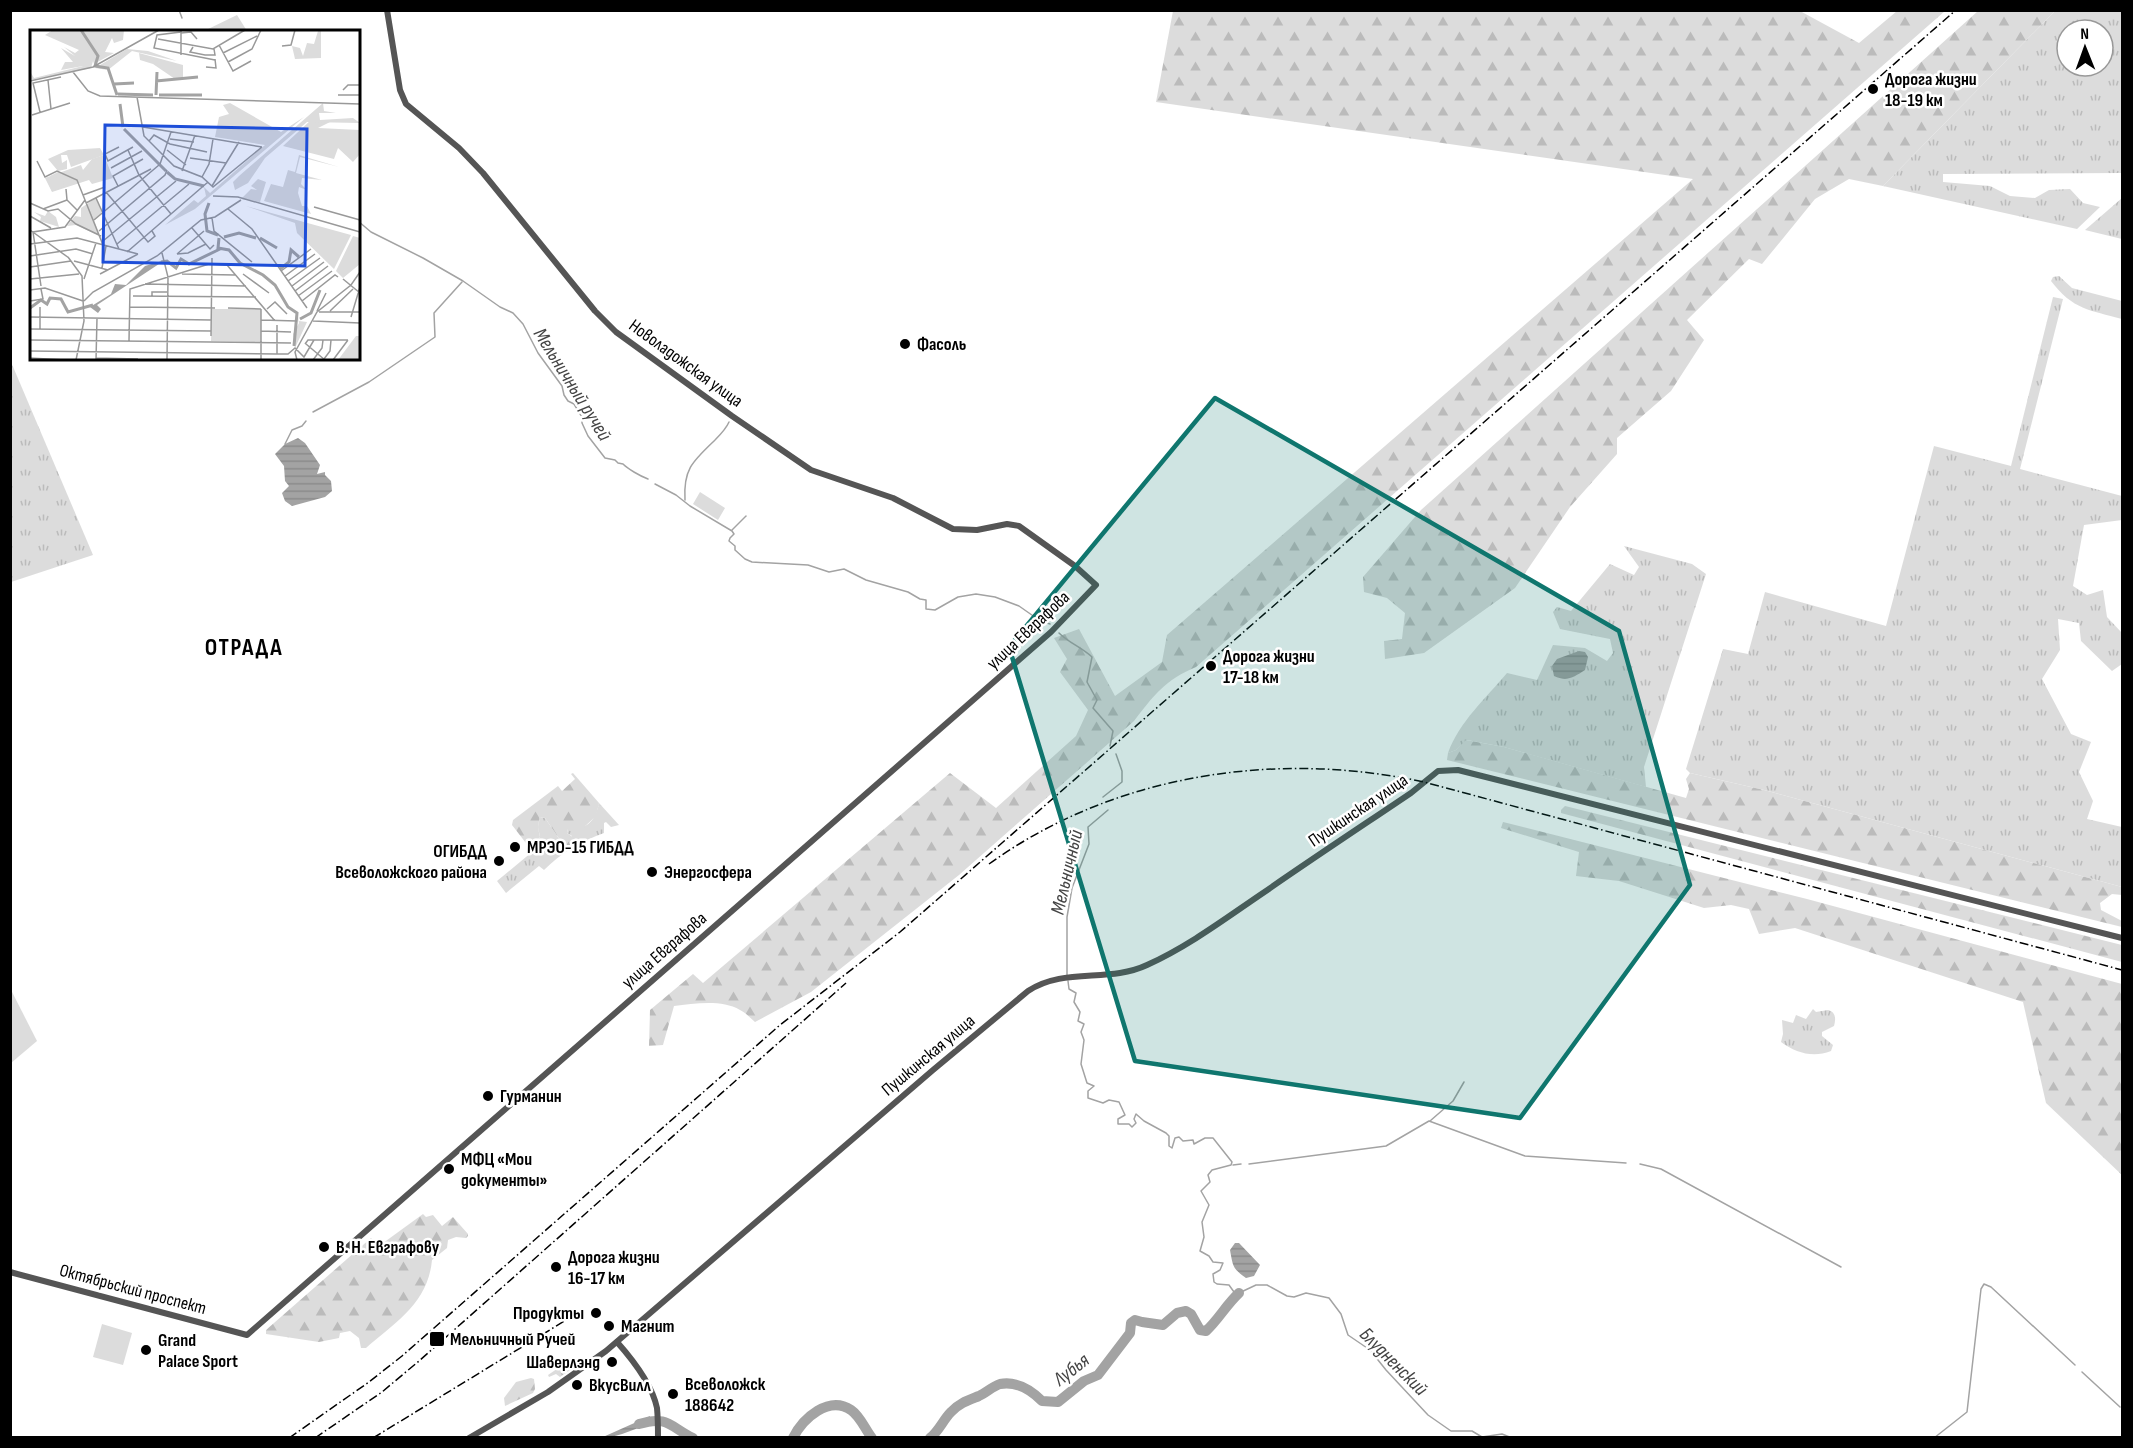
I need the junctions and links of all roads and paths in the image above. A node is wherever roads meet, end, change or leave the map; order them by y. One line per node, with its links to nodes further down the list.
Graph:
1 (387, 10): 2 (street, Новоладожская улица)
2 (1096, 585): 5 (street, улица Евграфова)
3 (2122, 938): 6 (street, Пушкинская улица)
4 (10, 1272): 5 (street, Октябрьский проспект)
5 (247, 1335)
6 (617, 1342): 7 (street, Пушкинская улица); 8 (street)
7 (469, 1437)
8 (658, 1437)

